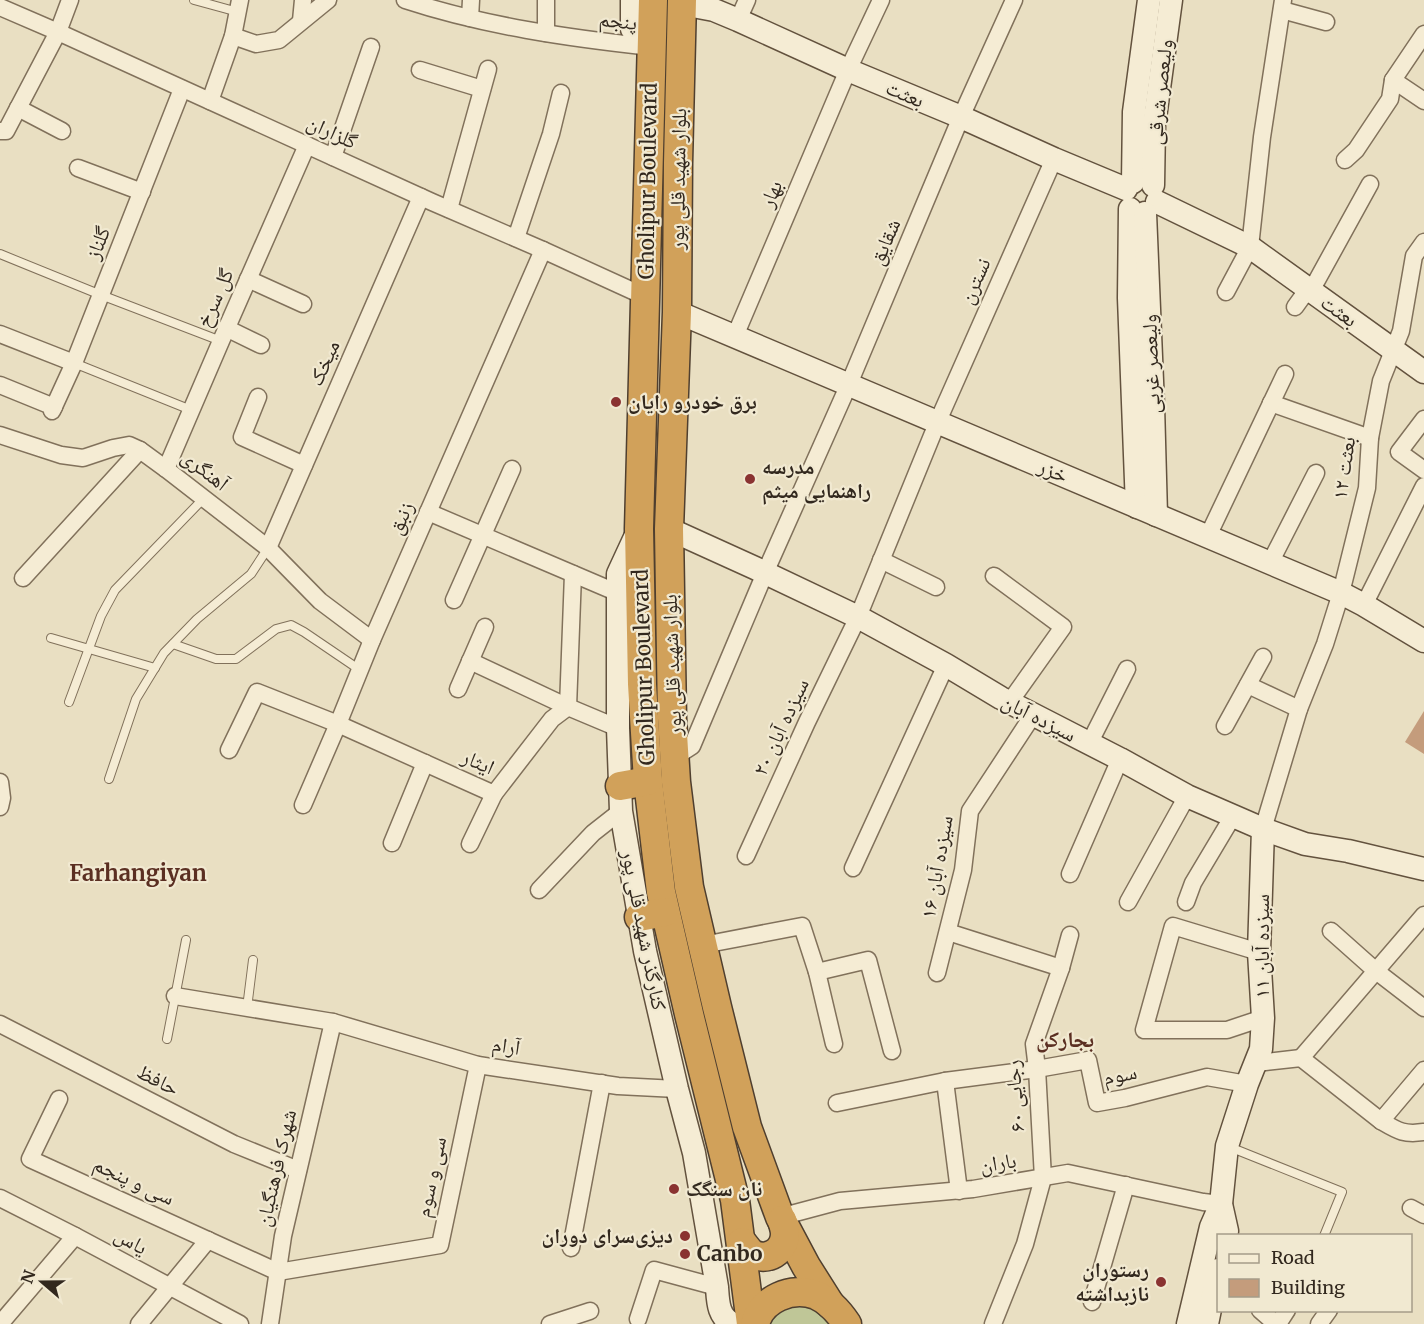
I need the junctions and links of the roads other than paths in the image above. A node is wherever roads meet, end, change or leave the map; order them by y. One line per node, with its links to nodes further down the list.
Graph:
1 (70, 0): 22 (street)
2 (194, 0): 16 (lane)
3 (303, 0): 20 (street)
4 (328, 0): 20 (street)
5 (405, 0): 19 (street, پنجم)
6 (471, 0): 19 (street)
7 (546, 0): 23 (street)
8 (632, 0): 27 (street)
9 (653, 0): 27 (highway, Gholipur Boulevard)
10 (881, 0): 30 (street, بهار)
11 (1014, 0): 38 (street, شقایق)
12 (1149, 0): 49 (street, ولیعصر شرقی)
13 (1171, 0): 49 (street, ولیعصر شرقی)
14 (682, 2): 18 (street, بعثت); 62 (highway, بلوار شهید قلی پور)
15 (1282, 5): 21 (street); 53 (street)
16 (239, 6): 25 (street)
17 (0, 7): 22 (street, گلزاران)
18 (743, 10): 30 (street, بعثت)
19 (470, 18): 23 (street, پنجم)
20 (301, 21): 25 (street)
21 (1326, 22)
22 (58, 32): 32 (street, گلزاران); 37 (street)
23 (546, 33): 27 (street, پنجم)
24 (1424, 34): 31 (street)
25 (233, 36): 35 (street)
26 (371, 47): 42 (street)
27 (651, 47): 60 (highway, Gholipur Boulevard)
28 (488, 69): 33 (street)
29 (420, 70): 33 (street)
30 (848, 70): 38 (street, بعثت); 65 (street, بهار)
31 (1393, 80): 36 (street); 44 (street)
32 (182, 89): 35 (street, گلزاران); 47 (street, گلناز)
33 (482, 89): 50 (street)
34 (561, 93): 51 (street)
35 (210, 101): 41 (street, گلزاران)
36 (1424, 101)
37 (18, 108): 39 (street); 40 (street)
38 (961, 117): 43 (street, بعثت); 71 (street, شقایق)
39 (0, 131)
40 (62, 131)
41 (307, 145): 42 (street, گلزاران); 56 (street, گل سرخ)
42 (333, 157): 48 (street, گلزاران)
43 (1054, 159): 49 (street, بعثت); 77 (street, نسترن)
44 (1345, 160)
45 (78, 168): 47 (street)
46 (1370, 184): 58 (street)
47 (142, 192): 59 (street, گلناز)
48 (421, 197): 50 (street, گلزاران); 81 (street, میخک)
49 (1141, 197): 53 (street, بعثت); 88 (street, ولیعصر غربی)
50 (449, 209): 51 (street, گلزاران)
51 (516, 238): 54 (street, گلزاران)
52 (1424, 242): 67 (street, بعثت ۱۲)
53 (1250, 247): 57 (street); 58 (street, بعثت)
54 (543, 250): 60 (street, گلزاران); 89 (street, زنبق)
55 (0, 254): 59 (lane)
56 (248, 279): 61 (street); 64 (street, گل سرخ)
57 (1226, 292)
58 (1305, 295): 67 (street, بعثت)
59 (101, 296): 64 (lane); 68 (street, گلناز)
60 (646, 297): 90 (highway, Gholipur Boulevard)
61 (303, 304)
62 (677, 312): 65 (street, خزر); 91 (highway, بلوار شهید قلی پور)
63 (0, 334): 68 (street)
64 (224, 334): 66 (street); 75 (street, گل سرخ)
65 (735, 336): 71 (street, خزر)
66 (261, 345)
67 (1393, 349): 69 (street, بعثت); 79 (street, بعثت ۱۲)
68 (74, 363): 72 (street, گلناز); 75 (lane)
69 (1424, 372)
70 (1285, 374): 74 (street)
71 (849, 384): 77 (street, خزر); 97 (street, شقایق)
72 (0, 385)
73 (258, 397): 81 (street)
74 (1271, 402): 79 (street); 93 (street)
75 (192, 410): 83 (street, گل سرخ)
76 (1424, 419): 84 (street)
77 (938, 421): 88 (street, خزر); 95 (street, نسترن)
78 (0, 435): 80 (street)
79 (1370, 438): 103 (street, بعثت ۱۲)
80 (140, 450): 83 (street, آهنگری); 100 (street)
81 (304, 465): 94 (street, میخک)
82 (513, 468): 92 (street)
83 (166, 469): 87 (street, آهنگری)
84 (1424, 470)
85 (1316, 473): 96 (street)
86 (1424, 486): 105 (street)
87 (204, 498): 94 (street, آهنگری); 112 (lane)
88 (1147, 511): 93 (street, خزر)
89 (428, 512): 92 (street); 110 (street, زنبق)
90 (639, 529): 102 (street, کنارگذر شهید قلی پور); 136 (highway, Gholipur Boulevard)
91 (669, 529): 97 (street, سیزده آبان); 131 (highway, بلوار شهید قلی پور)
92 (483, 536): 98 (street); 104 (street)
93 (1208, 536): 96 (street, خزر)
94 (268, 548): 110 (street, آهنگری); 111 (lane)
95 (881, 560): 101 (street); 106 (street, سیزده آبان ۲۰)
96 (1270, 563): 103 (street, خزر)
97 (765, 573): 106 (street, سیزده آبان); 131 (street, شقایق)
98 (573, 574): 102 (street); 123 (street)
99 (994, 576): 122 (street)
100 (23, 578)
101 (936, 587)
102 (618, 593): 128 (street, کنارگذر شهید قلی پور)
103 (1341, 593): 105 (street, خزر); 124 (street, بعثت ۱۲)
104 (454, 600)
105 (1364, 605): 108 (street, خزر)
106 (858, 617): 115 (street, سیزده آبان); 145 (street, سیزده آبان ۲۰)
107 (485, 627): 114 (street)
108 (1421, 633)
109 (51, 638): 112 (lane)
110 (372, 640): 118 (street, زنبق)
111 (173, 644): 116 (lane); 118 (lane)
112 (89, 649): 116 (lane); 121 (lane)
113 (1263, 657): 119 (street)
114 (470, 662): 120 (street); 123 (street)
115 (946, 665): 122 (street, سیزده آبان); 146 (street)
116 (155, 668): 134 (lane)
117 (1127, 669): 129 (street)
118 (360, 670): 126 (street, زنبق)
119 (1248, 685): 124 (street); 127 (street)
120 (458, 688)
121 (69, 702)
122 (1009, 703): 125 (street, سیزده آبان)
123 (568, 707): 128 (street); 137 (street, ایثار)
124 (1299, 709): 142 (street, بعثت ۱۲)
125 (1033, 715): 129 (street, سیزده آبان); 155 (street, سیزده آبان ۱۶)
126 (338, 724): 130 (street, ایثار); 133 (street, ایثار); 139 (street, زنبق)
127 (1225, 726)
128 (618, 728): 136 (street, کنارگذر شهید قلی پور)
129 (1089, 744): 132 (street, سیزده آبان)
130 (229, 750)
131 (675, 757): 158 (highway, بلوار شهید قلی پور)
132 (1120, 759): 138 (street, سیزده آبان); 148 (street)
133 (425, 763): 137 (street, ایثار); 143 (street)
134 (109, 779)
135 (0, 782): 140 (street)
136 (630, 793): 149 (street); 152 (street, کنارگذر شهید قلی پور); 152 (highway, Gholipur Boulevard)
137 (494, 794): 144 (street)
138 (1187, 796): 141 (street, سیزده آبان); 150 (street)
139 (303, 805)
140 (0, 807)
141 (1233, 816): 142 (street, سیزده آبان); 151 (street)
142 (1263, 830): 147 (street, سیزده آبان); 159 (street, سیزده آبان ۱۱)
143 (392, 843)
144 (470, 844)
145 (746, 856)
146 (853, 868)
147 (1424, 868)
148 (1070, 874)
149 (539, 890)
150 (1128, 902)
151 (1186, 902)
152 (652, 914): 182 (street, کنارگذر شهید قلی پور); 199 (highway, Gholipur Boulevard)
153 (1421, 924): 162 (street)
154 (1331, 931): 162 (street)
155 (948, 932): 161 (street); 164 (street, سیزده آبان ۱۶)
156 (1070, 935): 161 (street, رجایی ۶۰)
157 (186, 940): 165 (lane)
158 (703, 945): 163 (street); 194 (highway, بلوار شهید قلی پور)
159 (1259, 952): 168 (street, سیزده آبان ۱۱); 168 (street)
160 (253, 960): 166 (lane)
161 (1061, 968): 177 (street, رجایی ۶۰)
162 (1376, 971): 167 (street); 174 (street)
163 (817, 972): 172 (street); 173 (street)
164 (937, 973)
165 (175, 996): 166 (street, آرام); 171 (lane)
166 (247, 1008): 169 (street, آرام)
167 (1424, 1008)
168 (1263, 1018): 175 (street, سیزده آبان ۱۱)
169 (333, 1022): 176 (street, آرام); 188 (street, شهرک فرهنگیان)
170 (0, 1024): 188 (street, حافظ)
171 (167, 1039)
172 (834, 1044)
173 (892, 1051)
174 (1301, 1058): 175 (street); 185 (street)
175 (1257, 1063): 181 (street, سیزده آبان ۱۱)
176 (478, 1065): 180 (street, آرام); 201 (street, سی و سوم)
177 (1037, 1069): 179 (street); 181 (street, سوم); 189 (street, رجایی ۶۰)
178 (1424, 1070): 185 (street)
179 (945, 1081): 184 (street); 191 (street)
180 (602, 1083): 182 (street, آرام); 200 (street)
181 (1247, 1084): 187 (street, سیزده آبان ۱۱)
182 (677, 1089): 203 (street, کنارگذر شهید قلی پور)
183 (59, 1099): 198 (street, سی و پنجم)
184 (837, 1103)
185 (1381, 1121): 186 (street)
186 (1424, 1132)
187 (1227, 1146): 193 (street, سیزده آبان ۱۱); 196 (lane)
188 (298, 1170): 201 (street, شهرک فرهنگیان)
189 (1042, 1178): 190 (street, باران); 191 (street, باران); 219 (street, رجایی ۶۰)
190 (1126, 1185): 193 (street, باران); 205 (street)
191 (959, 1191): 194 (street, باران)
192 (0, 1198): 197 (street, یاس)
193 (1221, 1204): 195 (street); 220 (street)
194 (781, 1218): 199 (highway); 210 (highway, بلوار شهید قلی پور)
195 (1226, 1234)
196 (1325, 1234)
197 (75, 1236): 204 (street, یاس); 212 (street)
198 (208, 1240): 201 (street, سی و پنجم); 204 (street)
199 (742, 1242): 218 (highway, Gholipur Boulevard)
200 (571, 1248)
201 (278, 1272): 215 (street, شهرک فرهنگیان)
202 (1217, 1279): 221 (street)
203 (717, 1287): 211 (street); 217 (street, کنارگذر شهید قلی پور)
204 (170, 1288): 213 (street); 214 (street, یاس)
205 (1092, 1302)
206 (590, 1311): 216 (street)
207 (1261, 1312): 222 (street)
208 (1286, 1312): 222 (street)
209 (1328, 1312): 223 (street)
210 (838, 1314): 218 (highway)
211 (638, 1319)
212 (0, 1324)
213 (139, 1324)
214 (240, 1324)
215 (270, 1324)
216 (550, 1324)
217 (733, 1324)
218 (753, 1324)
219 (993, 1324)
220 (1188, 1324)
221 (1207, 1324)
222 (1277, 1324)
223 (1319, 1324)

